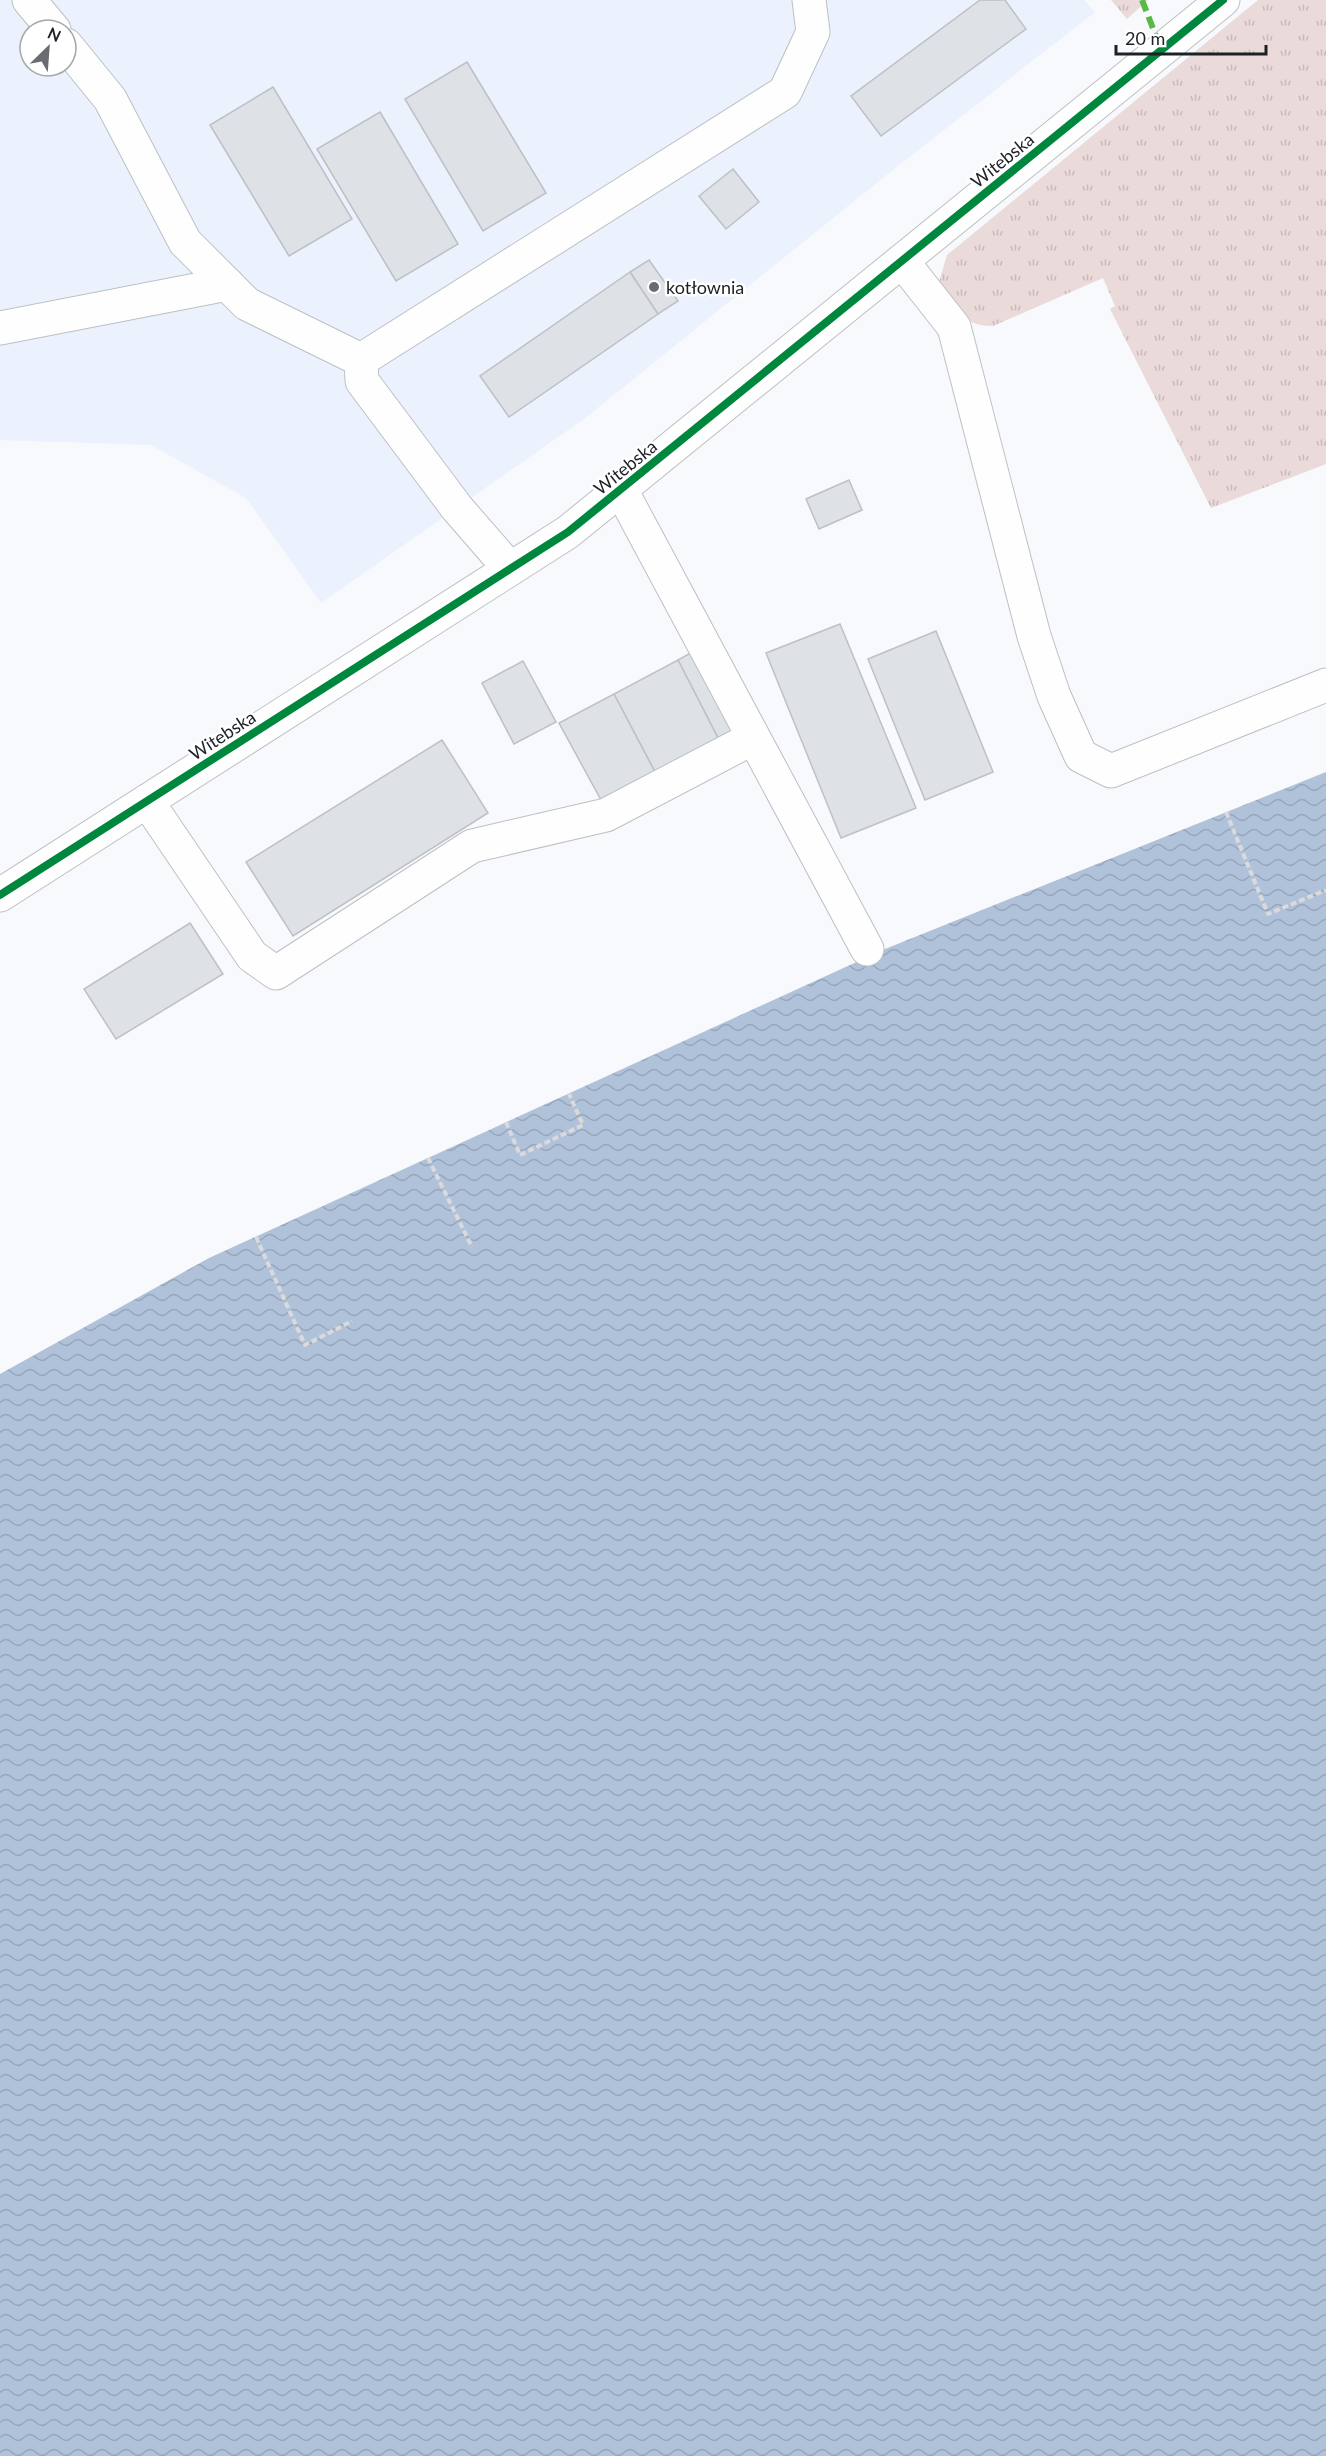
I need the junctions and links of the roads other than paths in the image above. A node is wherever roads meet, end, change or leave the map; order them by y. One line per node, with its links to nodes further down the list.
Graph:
1 (29, 0): 4 (street)
2 (809, 0): 9 (street)
3 (1223, 0): 6 (street, Witebska)
4 (44, 18)
5 (78, 60): 7 (street)
6 (902, 261): 10 (street, Witebska); 12 (street)
7 (227, 284): 8 (street); 9 (street)
8 (0, 328)
9 (361, 360): 11 (street)
10 (621, 490): 11 (street, Witebska); 13 (street)
11 (510, 569): 14 (street, Witebska)
12 (1326, 686)
13 (753, 738): 14 (street); 16 (street)
14 (147, 801): 15 (street, Witebska)
15 (0, 894)
16 (867, 949)

